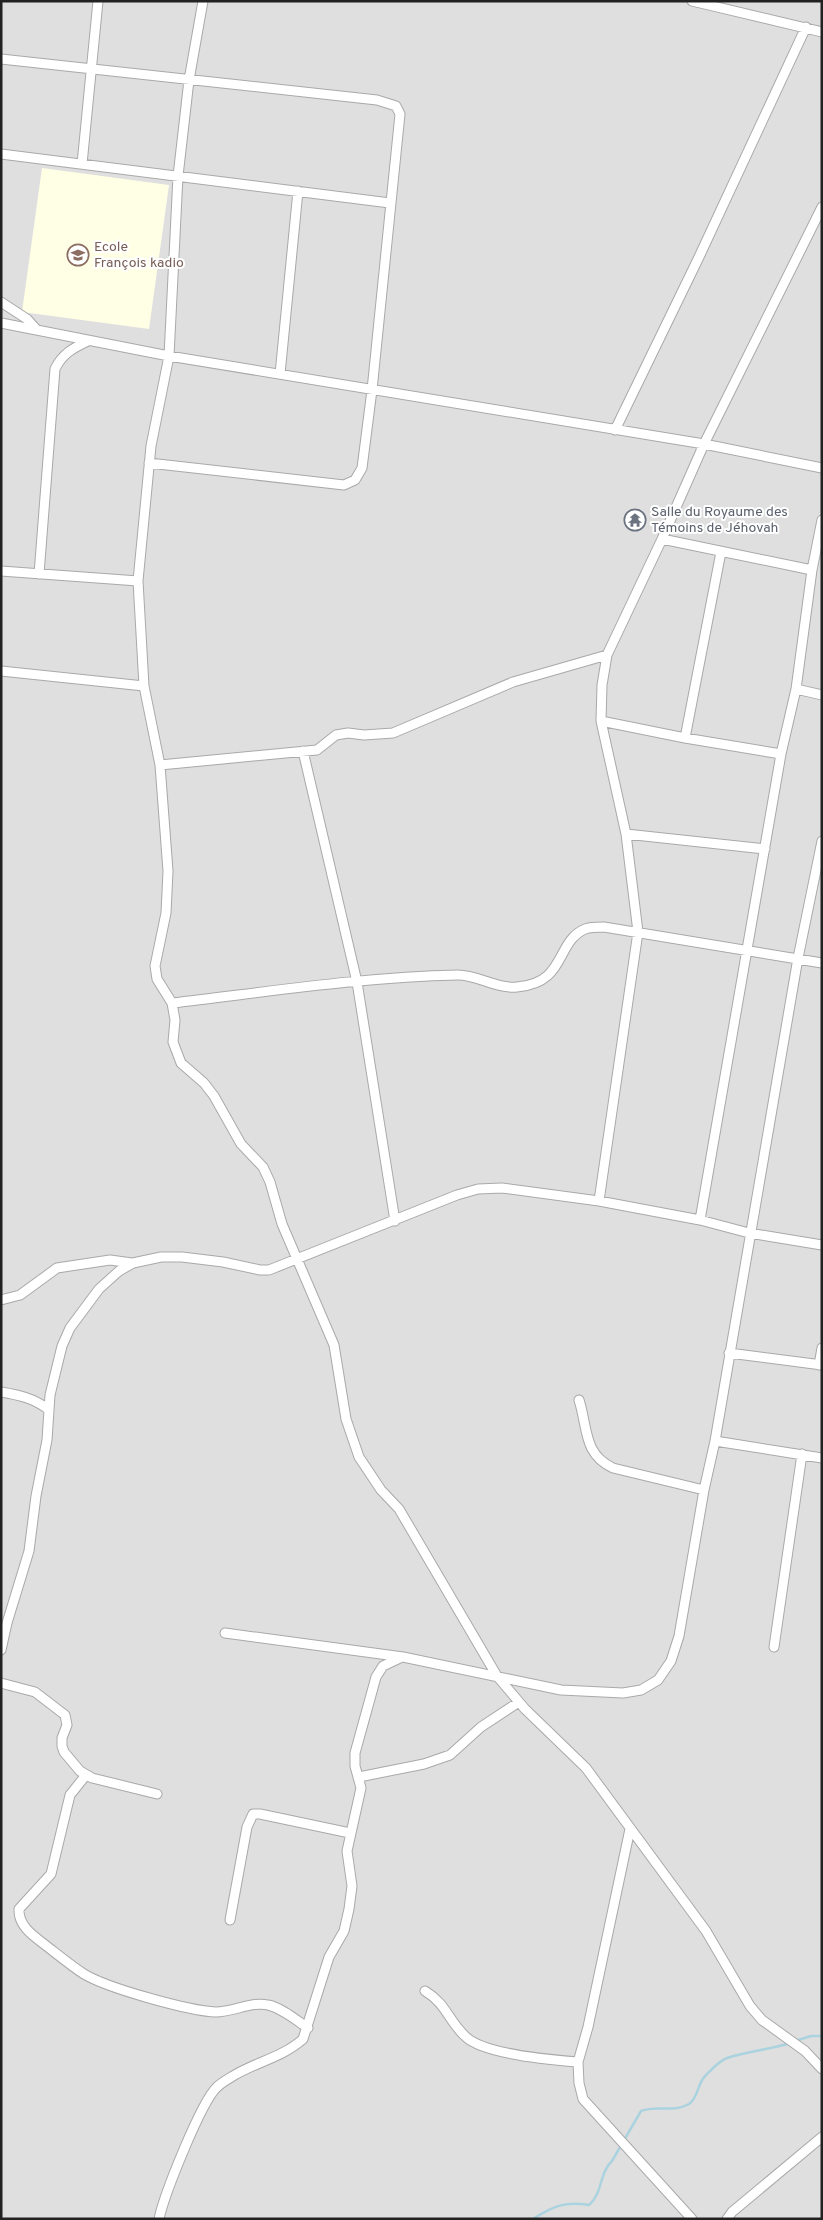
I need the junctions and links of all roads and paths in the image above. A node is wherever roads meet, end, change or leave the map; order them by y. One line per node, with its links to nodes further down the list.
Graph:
1 (98, 1): 7 (street)
2 (203, 1): 8 (street)
3 (692, 1): 4 (street)
4 (806, 27): 5 (street); 22 (street)
5 (822, 32)
6 (1, 60): 7 (street)
7 (91, 70): 8 (street); 10 (street)
8 (189, 80): 11 (street); 13 (street)
9 (1, 154): 10 (street)
10 (82, 164): 11 (street)
11 (178, 176): 12 (street); 19 (street)
12 (298, 191): 13 (street); 20 (street)
13 (390, 203): 21 (street)
14 (821, 210): 23 (street)
15 (1, 302): 17 (street)
16 (1, 323): 17 (street)
17 (36, 329): 18 (street)
18 (88, 341): 19 (street); 31 (street)
19 (169, 356): 20 (street); 24 (street)
20 (280, 374): 21 (street)
21 (372, 390): 22 (street); 24 (street)
22 (615, 430): 23 (street)
23 (704, 444): 25 (street); 27 (street)
24 (149, 463): 32 (street)
25 (822, 468)
26 (822, 520): 29 (street)
27 (662, 539): 28 (street); 33 (street)
28 (721, 552): 29 (street); 39 (street)
29 (812, 570): 36 (street)
30 (1, 571): 31 (street)
31 (39, 574): 32 (street)
32 (138, 581): 35 (street)
33 (607, 655): 38 (street); 40 (street)
34 (1, 671): 35 (street)
35 (144, 686): 42 (street)
36 (796, 689): 37 (street); 41 (street)
37 (822, 695)
38 (601, 721): 39 (street); 43 (street)
39 (685, 738): 41 (street)
40 (303, 750): 42 (street); 50 (street)
41 (780, 754): 45 (street)
42 (160, 765): 51 (street)
43 (626, 834): 45 (street); 46 (street)
44 (822, 841): 48 (street)
45 (765, 849): 47 (street)
46 (638, 932): 47 (street); 50 (street); 52 (street)
47 (746, 950): 48 (street); 53 (street)
48 (798, 958): 49 (street); 55 (street)
49 (822, 963)
50 (357, 982): 51 (street); 54 (street)
51 (172, 1003): 57 (street)
52 (599, 1202): 53 (street); 54 (street)
53 (700, 1220): 55 (street)
54 (395, 1221): 57 (street)
55 (750, 1234): 56 (street); 61 (street)
56 (822, 1245)
57 (296, 1260): 58 (street); 74 (street)
58 (133, 1263): 59 (street); 65 (street)
59 (1, 1300)
60 (822, 1348): 62 (street)
61 (729, 1353): 62 (street); 66 (street)
62 (820, 1365)
63 (1, 1392): 65 (street)
64 (579, 1400): 69 (street)
65 (48, 1409): 72 (street)
66 (715, 1441): 67 (street); 69 (street)
67 (802, 1454): 68 (street); 71 (street)
68 (822, 1458)
69 (704, 1490): 74 (street)
70 (225, 1633): 73 (street)
71 (774, 1647)
72 (1, 1650)
73 (402, 1657): 74 (street); 78 (street)
74 (497, 1676): 76 (street)
75 (1, 1683): 77 (street)
76 (519, 1702): 78 (street); 80 (street)
77 (86, 1775): 79 (street); 84 (street)
78 (359, 1777): 81 (street)
79 (157, 1794)
80 (630, 1829): 85 (street); 86 (street)
81 (350, 1833): 82 (street); 84 (street)
82 (230, 1920)
83 (425, 1991): 85 (street)
84 (308, 2028): 88 (street)
85 (578, 2062): 89 (street)
86 (822, 2069)
87 (822, 2137): 90 (street)
88 (159, 2219)
89 (692, 2219)
90 (727, 2219)

